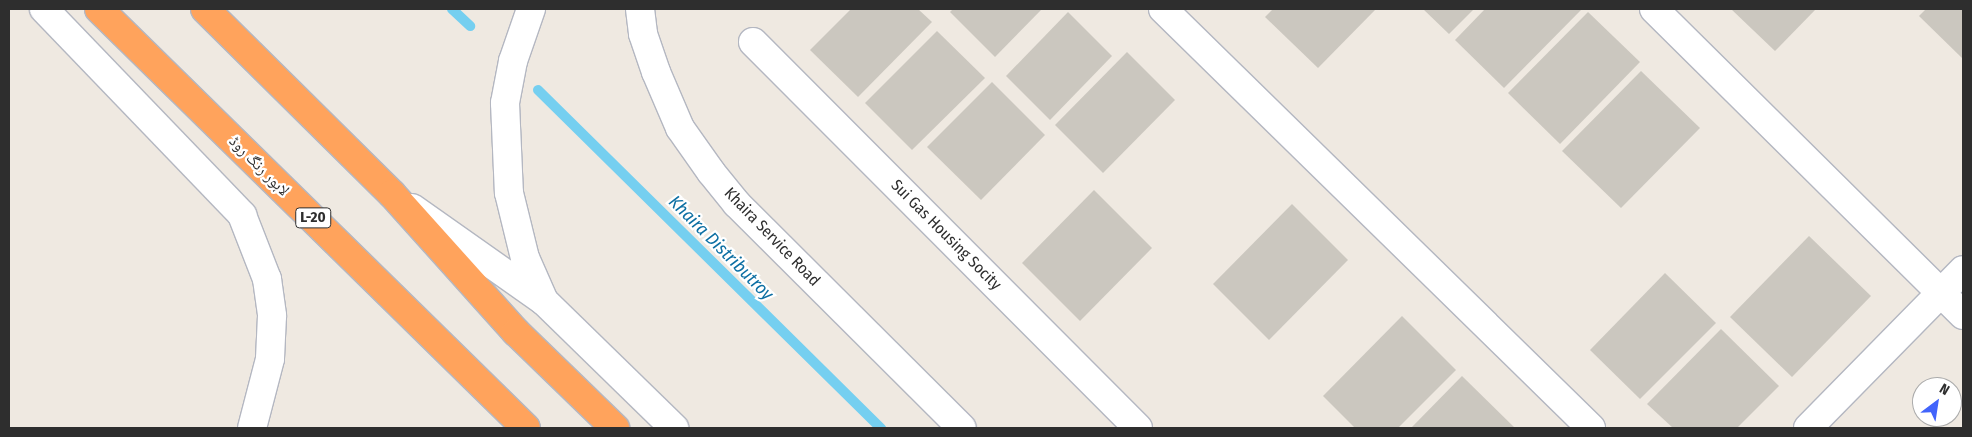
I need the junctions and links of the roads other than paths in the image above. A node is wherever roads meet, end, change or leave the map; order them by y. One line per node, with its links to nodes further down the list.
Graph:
1 (44, 9): 14 (street)
2 (99, 9): 15 (highway, لاہور رنگ روڈ / L-20)
3 (205, 9): 9 (highway)
4 (531, 9): 12 (street)
5 (640, 9): 18 (street, Khaira Service Road)
6 (1163, 9): 20 (street)
7 (1654, 9): 11 (street)
8 (753, 42): 19 (street, Sui Gas Housing Socity)
9 (392, 194): 12 (street); 16 (highway)
10 (1963, 270): 11 (street)
11 (1940, 292): 13 (street); 21 (street)
12 (544, 301): 17 (street)
13 (1963, 316)
14 (252, 428)
15 (526, 428)
16 (615, 428)
17 (674, 428)
18 (962, 428)
19 (1138, 428)
20 (1591, 428)
21 (1808, 428)

